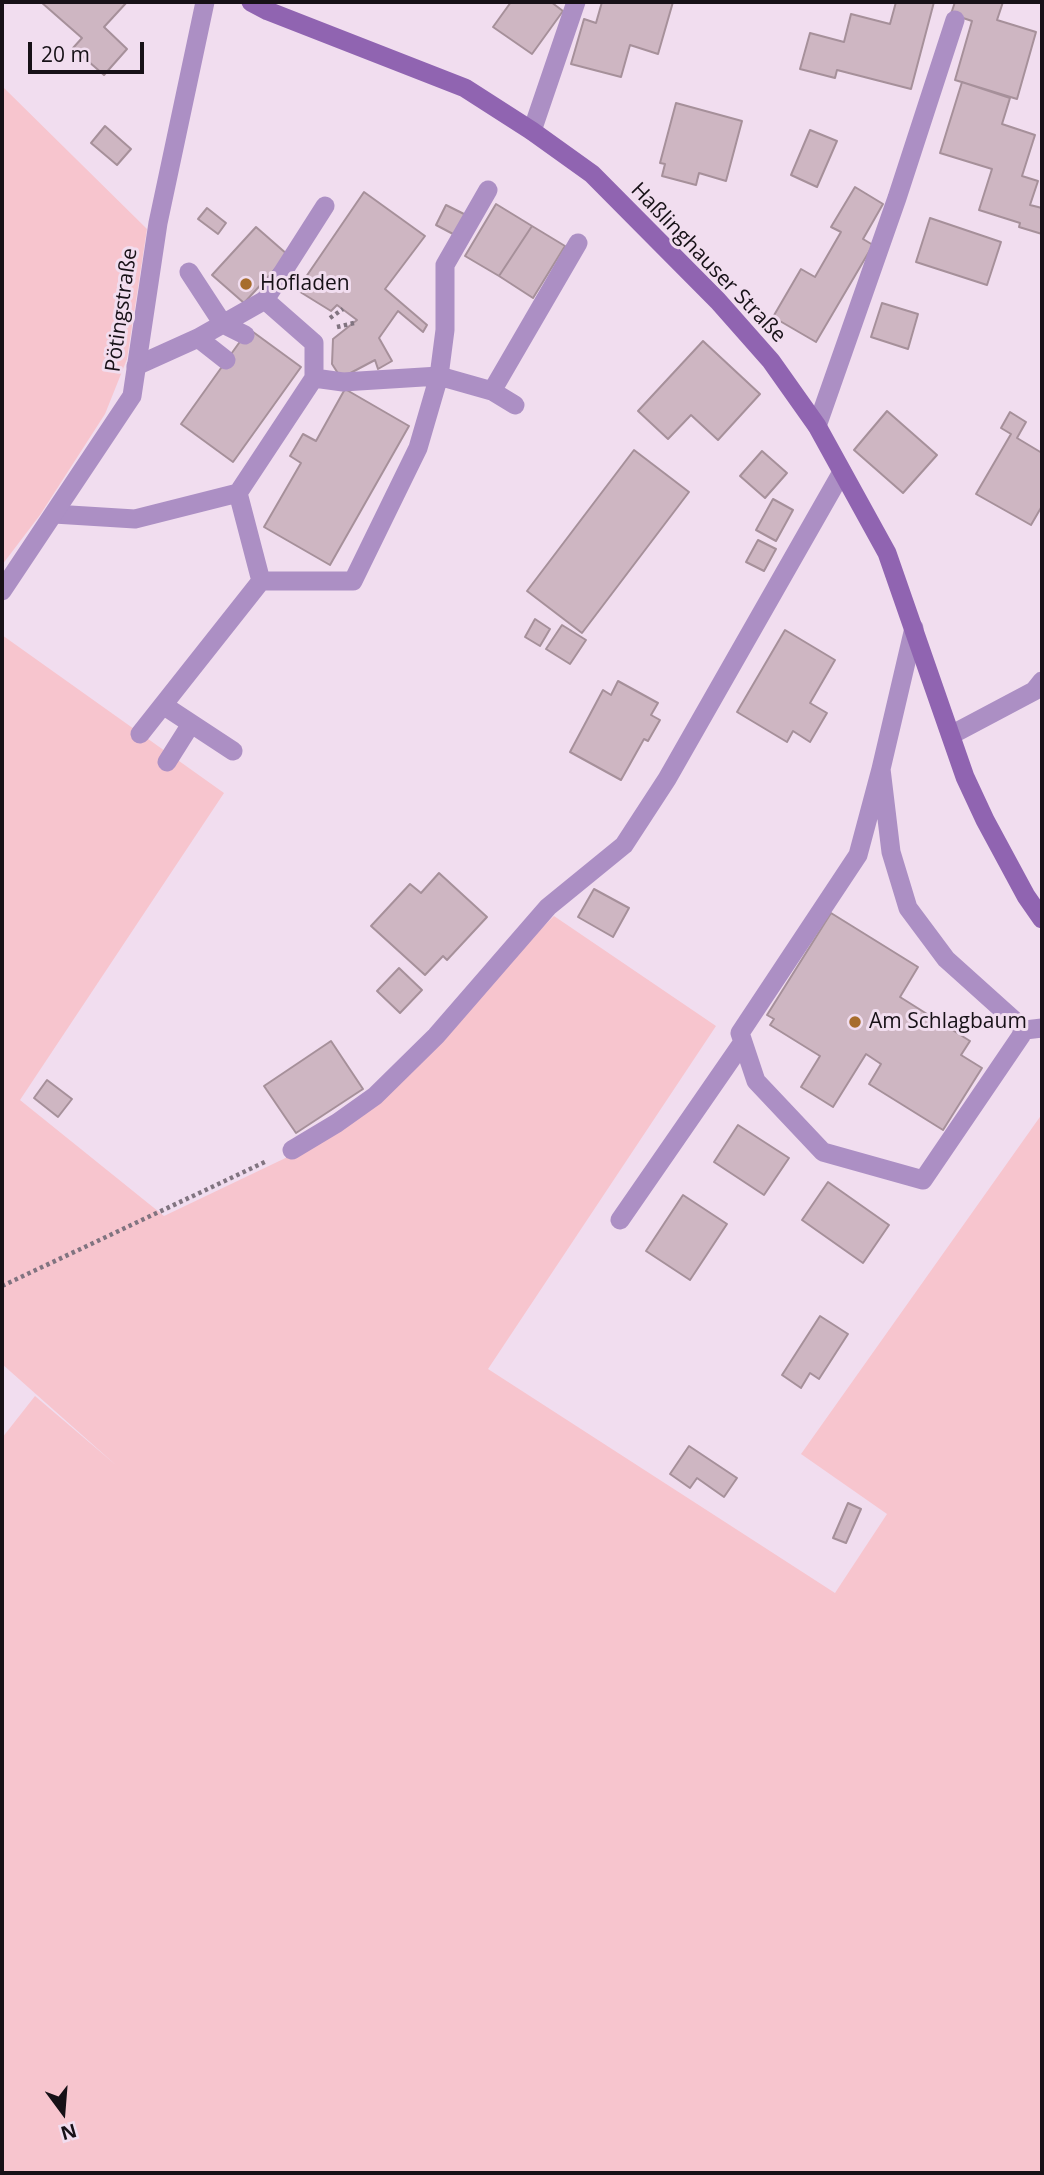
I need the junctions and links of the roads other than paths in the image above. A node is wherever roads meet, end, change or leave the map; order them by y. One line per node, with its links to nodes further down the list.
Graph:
1 (205, 2): 15 (street, Pötingstraße)
2 (251, 2): 5 (main road, Haßlinghauser Straße)
3 (576, 2): 5 (street)
4 (955, 20): 20 (street)
5 (532, 131): 20 (main road, Haßlinghauser Straße)
6 (488, 190): 16 (street)
7 (326, 206): 10 (street)
8 (578, 243): 18 (street)
9 (188, 272): 11 (street)
10 (265, 300): 11 (street); 17 (street)
11 (223, 324): 12 (street); 13 (street)
12 (245, 335)
13 (198, 338): 14 (street); 15 (street)
14 (226, 360)
15 (136, 366): 23 (street, Pötingstraße)
16 (439, 376): 17 (street); 18 (street); 24 (street)
17 (314, 378): 22 (street)
18 (492, 391): 19 (street)
19 (515, 405)
20 (817, 426): 21 (main road, Haßlinghauser Straße)
21 (842, 472): 26 (main road, Haßlinghauser Straße); 38 (street)
22 (238, 494): 23 (street); 24 (street)
23 (54, 514): 25 (street, Pötingstraße)
24 (261, 581): 28 (street)
25 (2, 591)
26 (914, 628): 31 (main road, Haßlinghauser Straße); 34 (street)
27 (1042, 681): 31 (street)
28 (163, 705): 29 (street); 30 (street)
29 (191, 724): 32 (street); 33 (street)
30 (140, 734)
31 (951, 735): 35 (main road, Haßlinghauser Straße)
32 (233, 751)
33 (166, 762)
34 (881, 769): 36 (street); 37 (street)
35 (1042, 919)
36 (1034, 1029): 37 (street)
37 (743, 1042): 39 (street)
38 (292, 1150)
39 (620, 1220)

